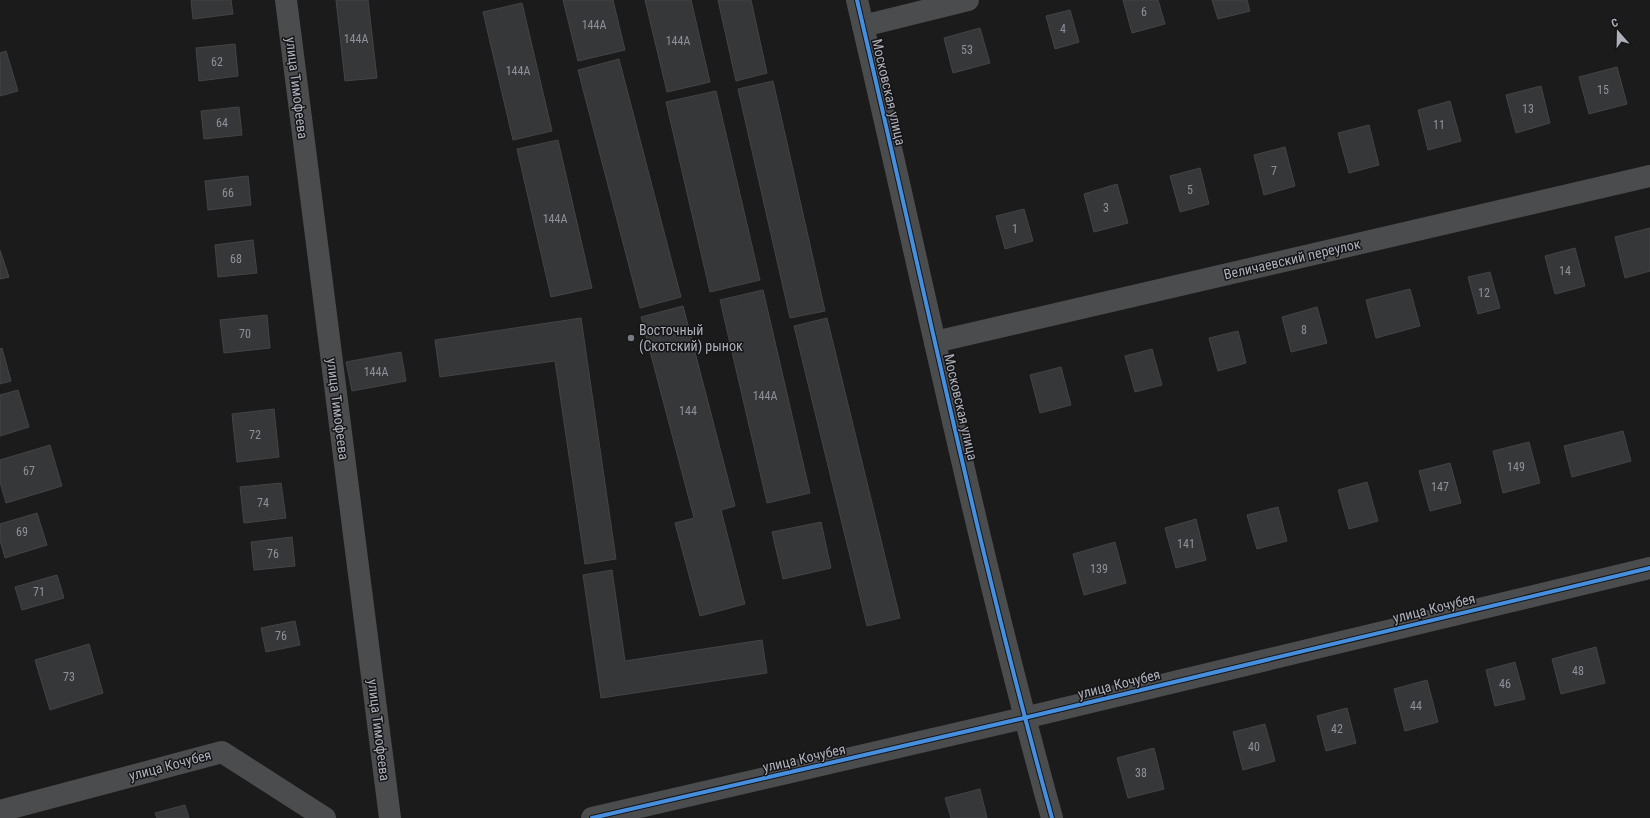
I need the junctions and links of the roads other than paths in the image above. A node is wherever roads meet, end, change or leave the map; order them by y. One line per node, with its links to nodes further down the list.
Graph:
1 (286, 0): 11 (street, улица Тимофеева)
2 (856, 0): 4 (street, Московская улица)
3 (968, 0): 4 (street)
4 (863, 26): 6 (street, Московская улица)
5 (1650, 176): 6 (street, Величаевский переулок)
6 (935, 342): 8 (street, Московская улица)
7 (1650, 568): 8 (street, улица Кочубея)
8 (1024, 718): 12 (street, улица Кочубея); 13 (street, Московская улица)
9 (0, 811): 10 (street, улица Кочубея)
10 (325, 818)
11 (390, 818)
12 (592, 818)
13 (1052, 818)

